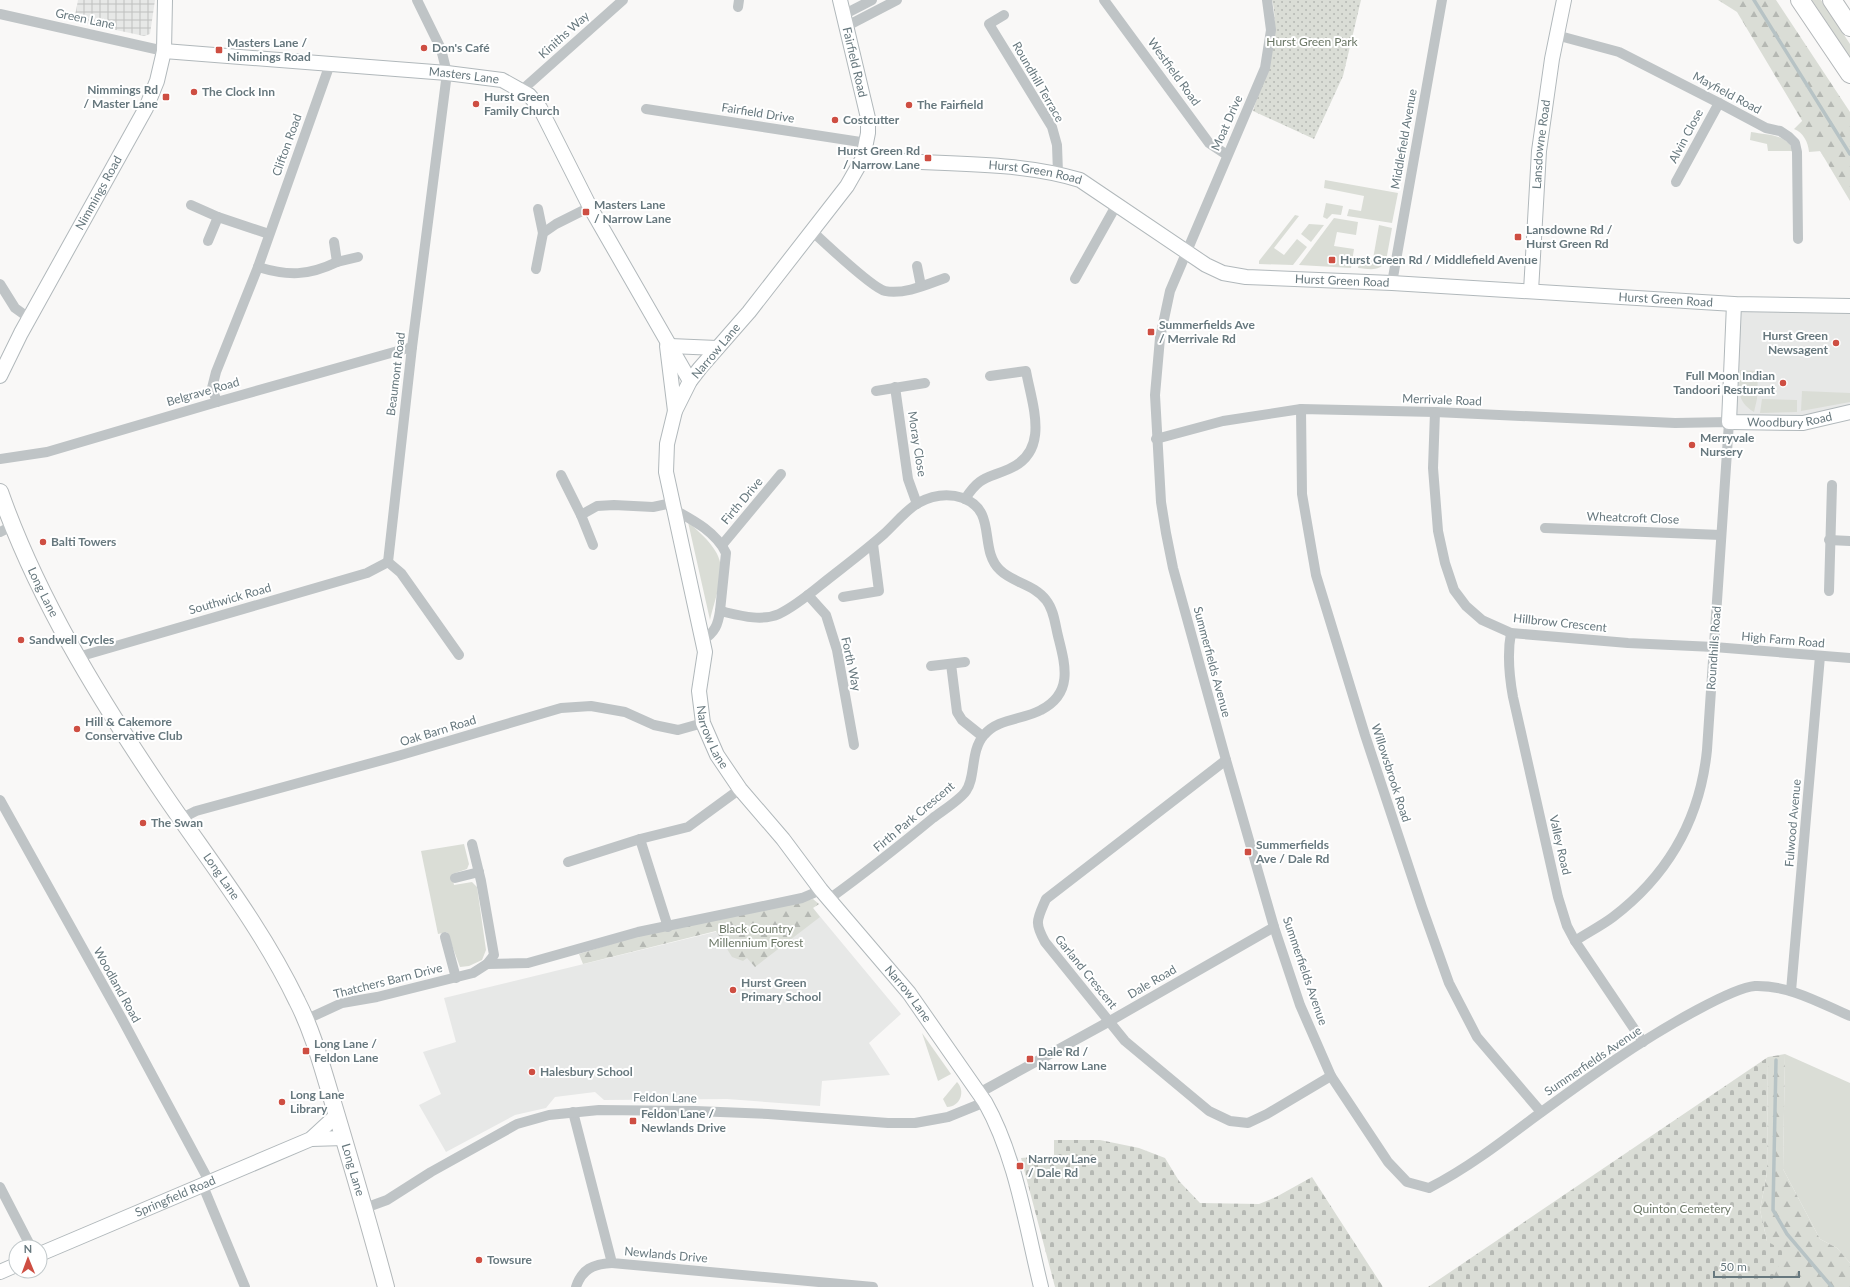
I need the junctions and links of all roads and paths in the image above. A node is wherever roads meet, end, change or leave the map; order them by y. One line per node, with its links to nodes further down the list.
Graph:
1 (165, 0): 18 (street, Nimmings Road)
2 (417, 0): 20 (street)
3 (623, 0): 22 (street, Kiniths Way)
4 (840, 0): 15 (street, Fairfield Road)
5 (872, 0): 15 (street, Fairfield Road)
6 (897, 0): 15 (street)
7 (1104, 0): 26 (street, Westfield Road)
8 (1267, 0): 26 (street, Moat Drive)
9 (1442, 0): 49 (street, Middlefield Avenue)
10 (1564, 0): 17 (street, Lansdowne Road)
11 (1800, 0): 21 (highway)
12 (1832, 0): 16 (highway)
13 (0, 14): 18 (street, Green Lane)
14 (1004, 15): 28 (street, Roundhill Terrace)
15 (844, 21): 25 (street, Fairfield Road)
16 (1850, 27)
17 (1556, 35): 23 (street, Mayfield Road); 52 (street, Lansdowne Road)
18 (164, 51): 19 (street, Masters Lane); 55 (street, Nimmings Road)
19 (330, 64): 20 (street, Masters Lane); 37 (street, Clifton Road)
20 (447, 73): 22 (street, Masters Lane); 57 (street, Beaumont Road)
21 (1850, 74)
22 (522, 90): 32 (street, Masters Lane)
23 (1719, 102): 29 (street, Alvin Close); 38 (street, Mayfield Road)
24 (646, 109): 25 (street, Fairfield Drive)
25 (867, 143): 27 (street, Fairfield Road)
26 (1227, 155): 41 (street, Moat Drive)
27 (863, 158): 28 (street, Hurst Green Road); 35 (street, Narrow Lane)
28 (1058, 173): 30 (street, Hurst Green Road)
29 (1676, 182)
30 (1117, 204): 41 (street, Hurst Green Road); 48 (street)
31 (190, 205): 34 (street)
32 (590, 207): 36 (street); 56 (street, Masters Lane)
33 (538, 209): 36 (street)
34 (218, 217): 37 (street); 39 (street)
35 (813, 232): 51 (street); 58 (street, Narrow Lane)
36 (543, 233): 46 (street)
37 (269, 234): 45 (street, Clifton Road)
38 (1798, 239)
39 (208, 241)
40 (334, 242): 43 (street)
41 (1187, 252): 49 (street, Hurst Green Road); 71 (street, Summerfields Avenue)
42 (358, 257): 43 (street)
43 (337, 262): 45 (street)
44 (917, 266): 51 (street)
45 (258, 268): 65 (street, Clifton Road)
46 (536, 269)
47 (945, 278): 51 (street)
48 (1075, 279)
49 (1392, 283): 52 (street, Hurst Green Road)
50 (0, 284): 55 (street)
51 (921, 286)
52 (1532, 291): 53 (street, Hurst Green Road)
53 (1734, 304): 54 (street, Hurst Green Road); 70 (street, Roundhills Road)
54 (1850, 306)
55 (29, 318): 59 (street, Nimmings Road)
56 (668, 343): 58 (street); 61 (street, Masters Lane); 67 (street)
57 (412, 347): 65 (street, Belgrave Road); 89 (street, Beaumont Road)
58 (717, 348): 61 (street, Narrow Lane)
59 (0, 376)
60 (990, 376): 77 (street)
61 (690, 381): 67 (street, Narrow Lane)
62 (925, 383): 63 (street)
63 (895, 388): 64 (street); 78 (street, Moray Close)
64 (876, 391)
65 (217, 402): 72 (street, Belgrave Road)
66 (1301, 409): 68 (street, Merrivale Road); 71 (street, Merrivale Road); 131 (street, Willowsbrook Road)
67 (674, 411): 79 (street, Narrow Lane)
68 (1435, 412): 70 (street, Merrivale Road); 94 (street, Hillbrow Crescent)
69 (1850, 412): 70 (street, Woodbury Road)
70 (1729, 422): 83 (street, Roundhills Road)
71 (1156, 439): 107 (street, Summerfields Avenue)
72 (0, 459)
73 (781, 474): 88 (street, Firth Drive)
74 (561, 475): 80 (street)
75 (1832, 486): 84 (street)
76 (0, 492): 82 (main road, Long Lane)
77 (965, 499): 78 (street); 105 (street)
78 (917, 504): 86 (street)
79 (673, 506): 80 (street); 88 (street); 95 (street, Narrow Lane)
80 (582, 515): 87 (street)
81 (1545, 528): 83 (street, Wheatcroft Close)
82 (6, 529): 99 (main road, Long Lane)
83 (1721, 535): 96 (street, Roundhills Road)
84 (1829, 540): 85 (street); 90 (street)
85 (1850, 542)
86 (873, 544): 91 (street); 92 (street)
87 (593, 545)
88 (722, 545): 93 (street)
89 (388, 562): 97 (street); 99 (street, Southwick Road)
90 (1829, 591)
91 (808, 595): 93 (street); 106 (street, Forth Way)
92 (843, 597)
93 (720, 611): 95 (street)
94 (1511, 633): 96 (street, Hillbrow Crescent); 120 (street, Valley Road)
95 (703, 640): 104 (street, Narrow Lane)
96 (1714, 647): 98 (street, High Farm Road); 120 (street, Roundhills Road)
97 (459, 656)
98 (1820, 656): 100 (street, High Farm Road); 123 (street, Fulwood Avenue)
99 (78, 657): 110 (main road, Long Lane)
100 (1850, 658)
101 (965, 662): 102 (street)
102 (951, 664): 103 (street); 105 (street)
103 (931, 666)
104 (703, 723): 108 (street, Narrow Lane); 110 (street, Oak Barn Road)
105 (982, 736): 116 (street, Firth Park Crescent)
106 (854, 745)
107 (1226, 760): 118 (street, Summerfields Avenue); 126 (street, Garland Crescent)
108 (740, 789): 111 (street); 116 (street, Narrow Lane)
109 (0, 800): 135 (street, Woodland Road)
110 (182, 818): 125 (main road, Long Lane)
111 (640, 838): 113 (street); 117 (street)
112 (472, 844): 114 (street)
113 (568, 862)
114 (479, 872): 115 (street); 121 (street)
115 (455, 878)
116 (825, 894): 117 (street, Firth Park Crescent); 129 (street, Narrow Lane)
117 (668, 927): 121 (street, Firth Park Crescent)
118 (1274, 927): 126 (street, Dale Road); 128 (street, Summerfields Avenue)
119 (445, 937): 122 (street, Thatchers Barn Drive)
120 (1575, 941): 127 (street, Valley Road)
121 (488, 964): 122 (street, Thatchers Barn Drive)
122 (456, 978): 125 (street, Thatchers Barn Drive)
123 (1791, 991): 124 (street, Summerfields Avenue); 127 (street, Summerfields Avenue)
124 (1850, 1016)
125 (305, 1020): 132 (main road, Long Lane)
126 (1110, 1022): 128 (street, Garland Crescent); 129 (street, Dale Road)
127 (1643, 1042): 131 (street, Summerfields Avenue)
128 (1331, 1076): 131 (street, Summerfields Avenue)
129 (982, 1097): 130 (street, Feldon Lane); 145 (street, Narrow Lane)
130 (573, 1112): 137 (street, Feldon Lane); 140 (street, Newlands Drive)
131 (1541, 1112)
132 (337, 1115): 133 (main road, Long Lane); 134 (street, Springfield Road)
133 (344, 1138): 134 (street, Springfield Road); 137 (main road, Long Lane)
134 (312, 1139): 135 (street, Springfield Road)
135 (207, 1184): 139 (street, Springfield Road); 141 (street, Woodland Road)
136 (0, 1187): 138 (street)
137 (365, 1208): 142 (main road, Long Lane)
138 (27, 1239)
139 (48, 1251)
140 (612, 1263): 143 (street); 144 (street, Newlands Drive)
141 (245, 1287)
142 (386, 1287)
143 (576, 1287)
144 (873, 1287)
145 (1041, 1287)

